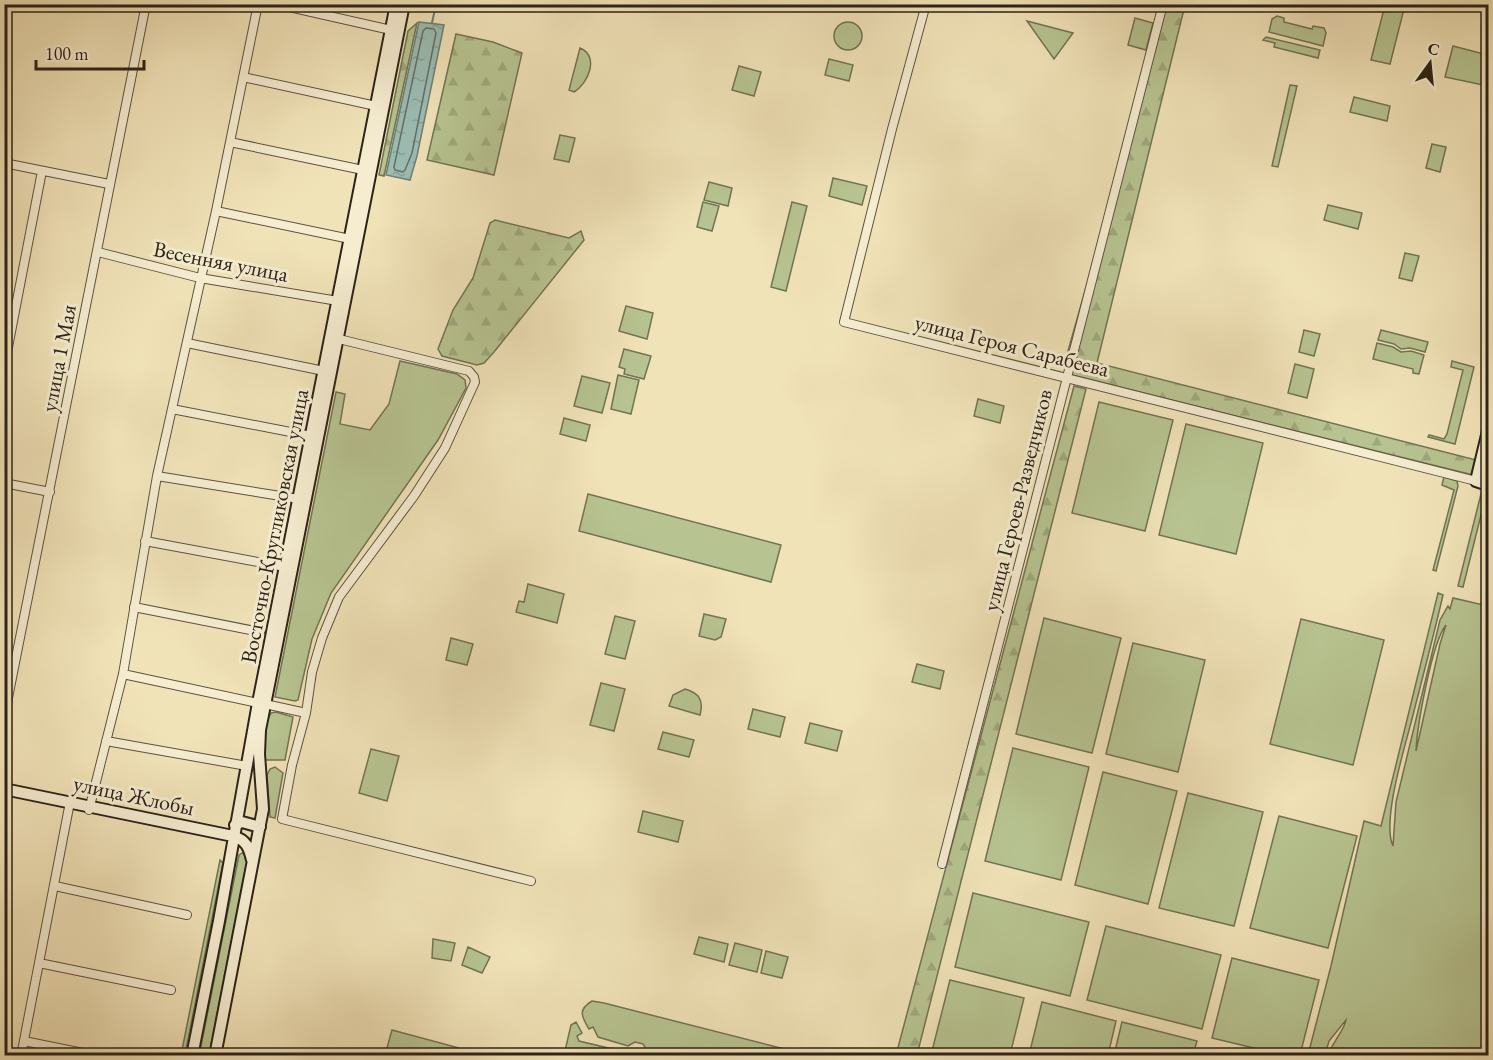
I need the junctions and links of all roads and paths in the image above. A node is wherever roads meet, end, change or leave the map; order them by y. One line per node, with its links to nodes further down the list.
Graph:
1 (146, 4): 15 (street, улица 1 Мая)
2 (258, 4): 9 (street)
3 (276, 4): 8 (street)
4 (396, 4): 8 (main road, Восточно-Кругликовская улица)
5 (404, 4): 21 (main road, Восточно-Кругликовская улица)
6 (926, 4): 25 (street, улица Героя Сарабеева)
7 (1163, 4): 25 (street, улица Героев-Разведчиков)
8 (391, 30): 10 (main road, Восточно-Кругликовская улица)
9 (243, 77): 10 (street); 11 (street)
10 (376, 106): 13 (main road, Восточно-Кругликовская улица)
11 (230, 142): 13 (street); 16 (street)
12 (4, 162): 14 (street)
13 (363, 170): 17 (main road, Восточно-Кругликовская улица)
14 (42, 171): 15 (street); 23 (street)
15 (109, 184): 18 (street, улица 1 Мая)
16 (216, 211): 17 (street); 19 (street)
17 (350, 239): 20 (main road, Восточно-Кругликовская улица)
18 (98, 252): 19 (street, Весенняя улица); 33 (street, улица 1 Мая)
19 (200, 278): 20 (street, Весенняя улица); 22 (street)
20 (338, 301): 24 (main road, Восточно-Кругликовская улица)
21 (339, 339): 40 (main road, Восточно-Кругликовская улица); 41 (street)
22 (187, 343): 24 (street); 26 (street)
23 (4, 368)
24 (324, 371): 28 (main road, Восточно-Кругликовская улица)
25 (1067, 379): 30 (street, улица Героя Сарабеева); 53 (street, улица Героев-Разведчиков)
26 (172, 409): 28 (street); 29 (street)
27 (1488, 431): 30 (main road)
28 (311, 436): 34 (main road, Восточно-Кругликовская улица)
29 (157, 476): 34 (street); 35 (street)
30 (1476, 481): 32 (main road, улица Героя Сарабеева)
31 (4, 483): 33 (street)
32 (1488, 484)
33 (50, 492): 42 (street, улица 1 Мая)
34 (299, 499): 36 (main road, Восточно-Кругликовская улица)
35 (145, 540): 36 (street); 37 (street)
36 (285, 567): 40 (main road, Восточно-Кругликовская улица)
37 (134, 607): 38 (street); 39 (street)
38 (260, 632)
39 (123, 674): 40 (street); 43 (street)
40 (263, 704): 41 (street); 44 (main road, Восточно-Кругликовская улица); 49 (main road, Восточно-Кругликовская улица)
41 (306, 714): 54 (street)
42 (4, 718)
43 (106, 741): 44 (street); 48 (street)
44 (247, 766): 50 (main road, Восточно-Кругликовская улица)
45 (4, 789): 47 (main road, улица Жлобы)
46 (4, 794): 47 (main road, улица Жлобы)
47 (70, 805): 48 (main road, улица Жлобы); 55 (street)
48 (89, 808): 50 (main road, улица Жлобы); 51 (main road, улица Жлобы)
49 (260, 827): 50 (main road, улица Жлобы); 52 (main road, Восточно-Кругликовская улица)
50 (235, 830): 51 (main road, Восточно-Кругликовская улица); 52 (main road)
51 (230, 852): 62 (main road, Восточно-Кругликовская улица)
52 (253, 863): 63 (main road, Восточно-Кругликовская улица)
53 (942, 864)
54 (531, 881)
55 (55, 886): 56 (street); 57 (street)
56 (188, 915)
57 (39, 963): 58 (street); 59 (street)
58 (171, 990)
59 (24, 1041): 60 (street); 61 (street)
60 (21, 1056)
61 (98, 1056)
62 (192, 1056)
63 (215, 1056)

